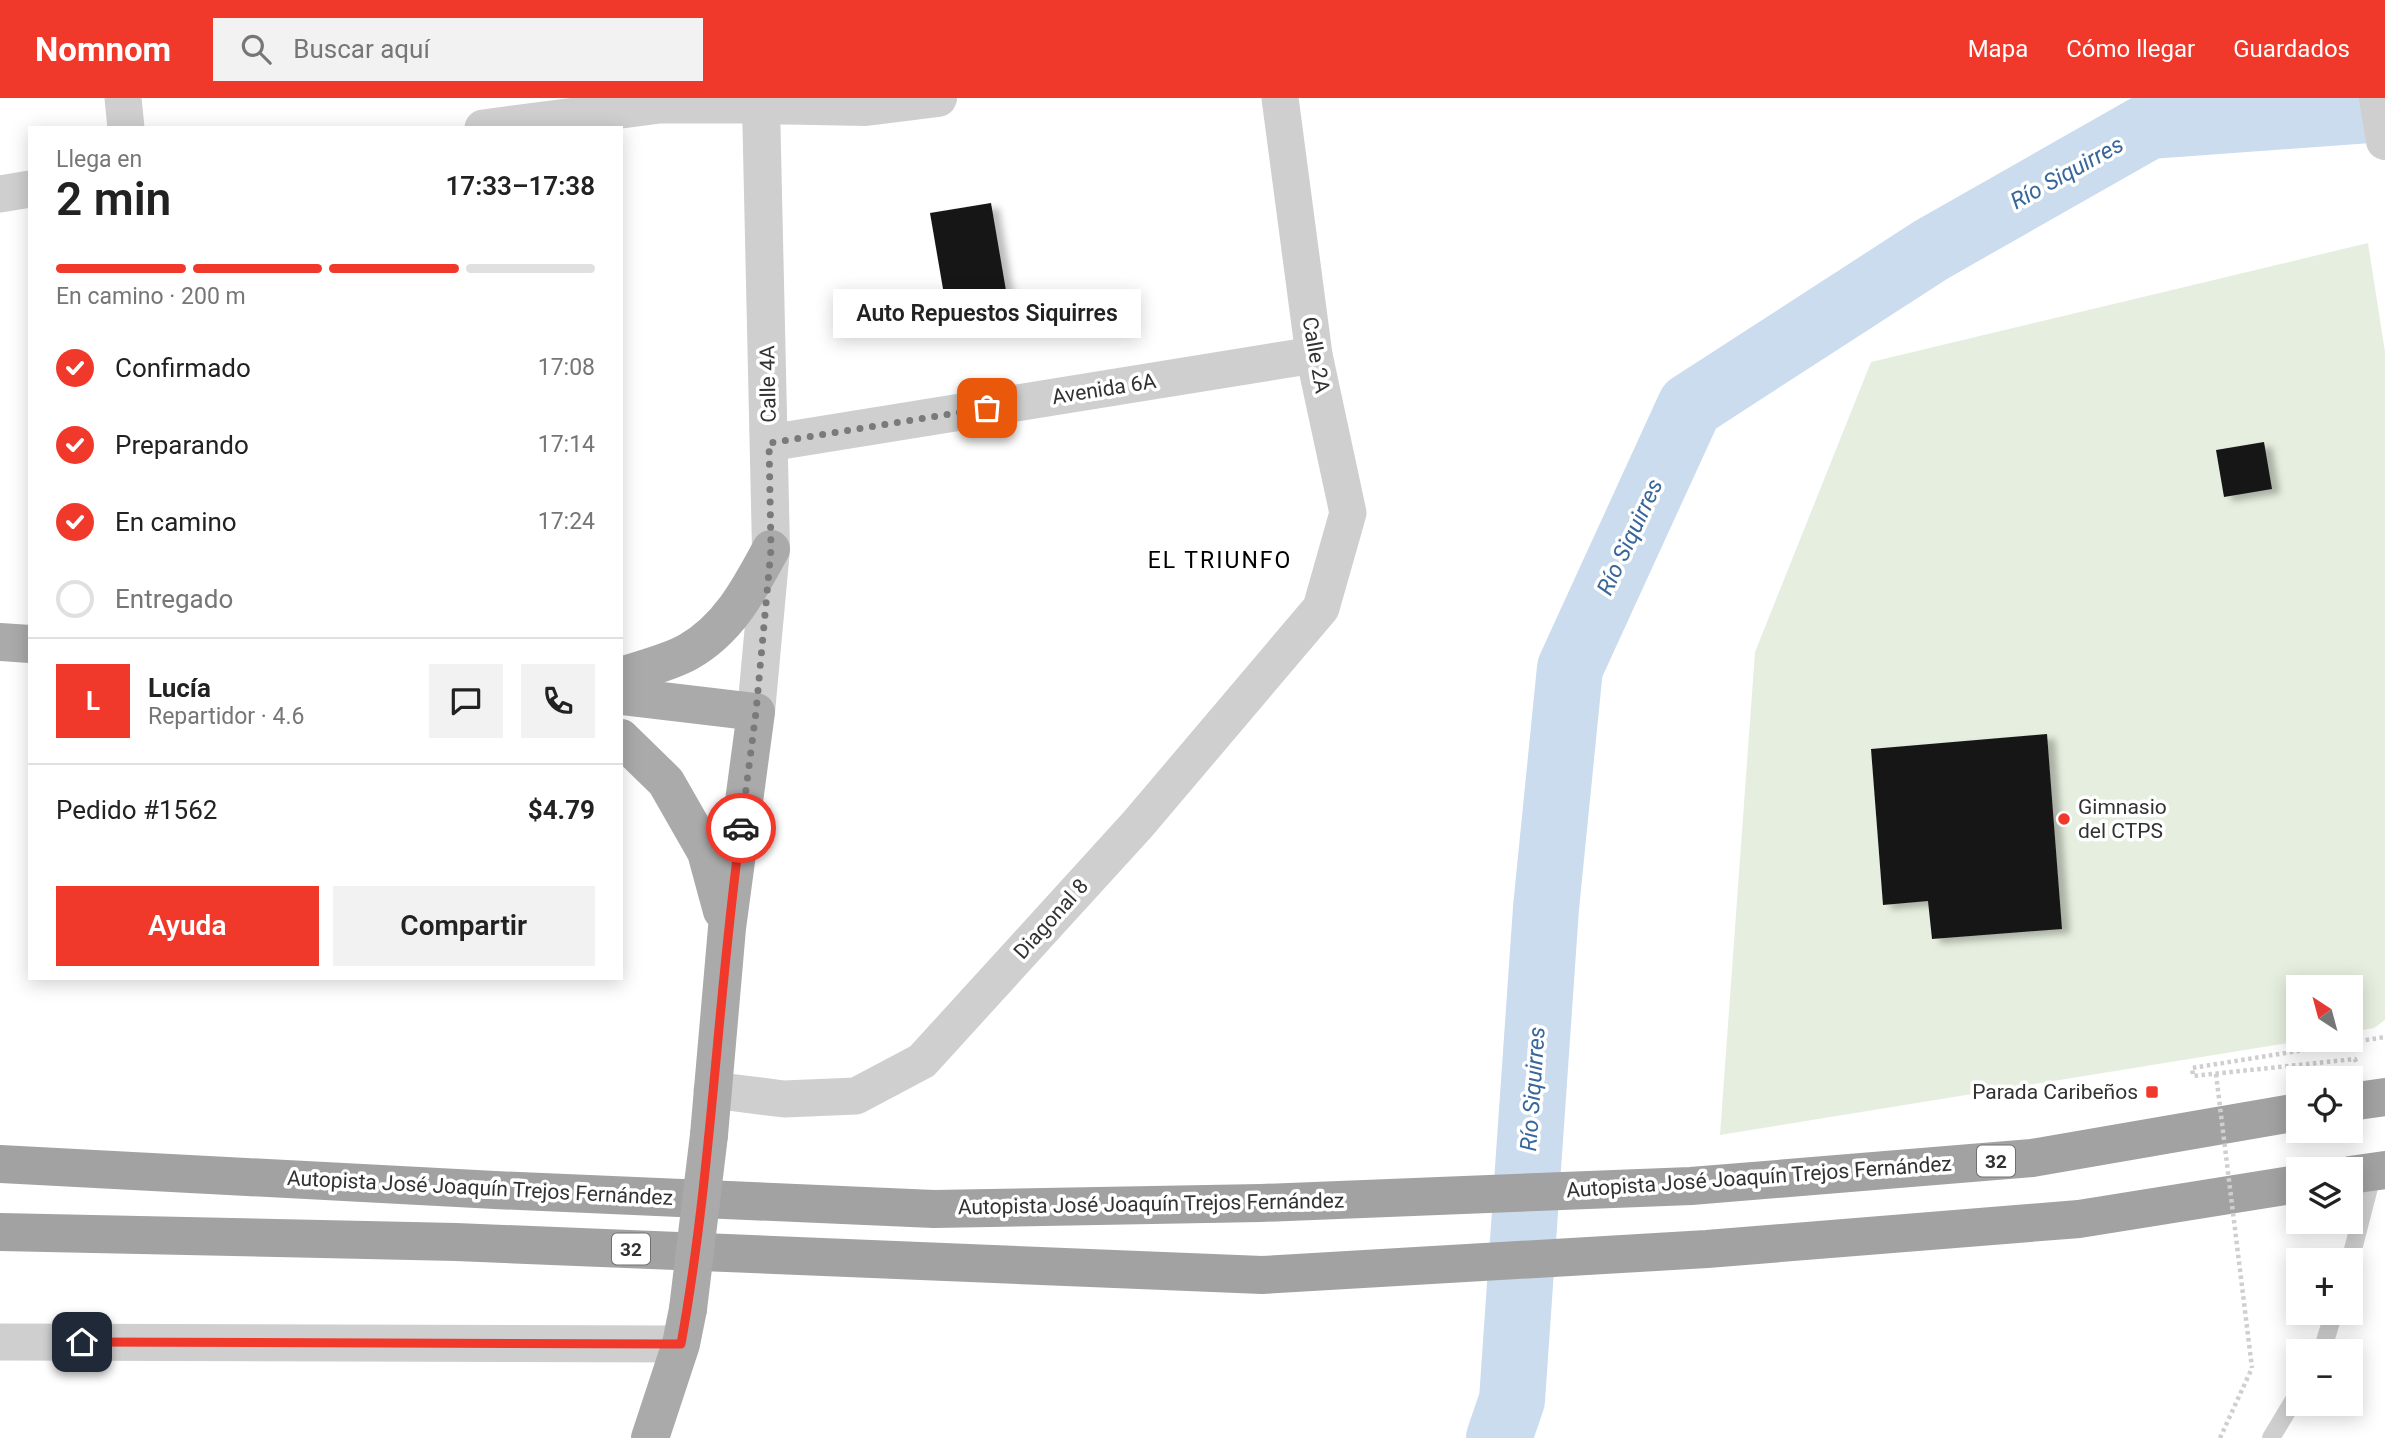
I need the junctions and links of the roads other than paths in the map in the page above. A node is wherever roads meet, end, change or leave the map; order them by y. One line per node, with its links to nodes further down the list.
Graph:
1 (123, 98): 6 (street)
2 (938, 98): 5 (street)
3 (1280, 98): 11 (street, Calle 2A)
4 (2378, 98): 8 (street)
5 (760, 102): 7 (street); 12 (street, Calle 4A)
6 (126, 126)
7 (498, 126)
8 (2385, 141)
9 (28, 189): 10 (street)
10 (0, 194)
11 (1314, 355): 12 (street, Avenida 6A); 14 (street, Calle 2A)
12 (769, 443): 13 (street, Calle 4A)
13 (771, 549): 17 (main road); 19 (street, Calle 4A)
14 (1321, 608): 22 (street, Diagonal 8)
15 (0, 642): 16 (main road)
16 (28, 644)
17 (623, 675)
18 (623, 696): 19 (main road)
19 (756, 712): 21 (main road)
20 (623, 740): 21 (main road)
21 (727, 928): 22 (main road)
22 (712, 1090): 31 (main road, bridge)
23 (2385, 1097): 24 (highway)
24 (2363, 1100)
25 (2286, 1114): 26 (highway, Autopista José Joaquín Trejos Fernández / 32)
26 (0, 1164)
27 (2373, 1166): 30 (lane)
28 (2286, 1186): 29 (highway, 32)
29 (0, 1232)
30 (2353, 1248)
31 (684, 1326): 32 (street); 34 (main road)
32 (0, 1342)
33 (2286, 1413): 35 (lane)
34 (650, 1438)
35 (2271, 1438)

